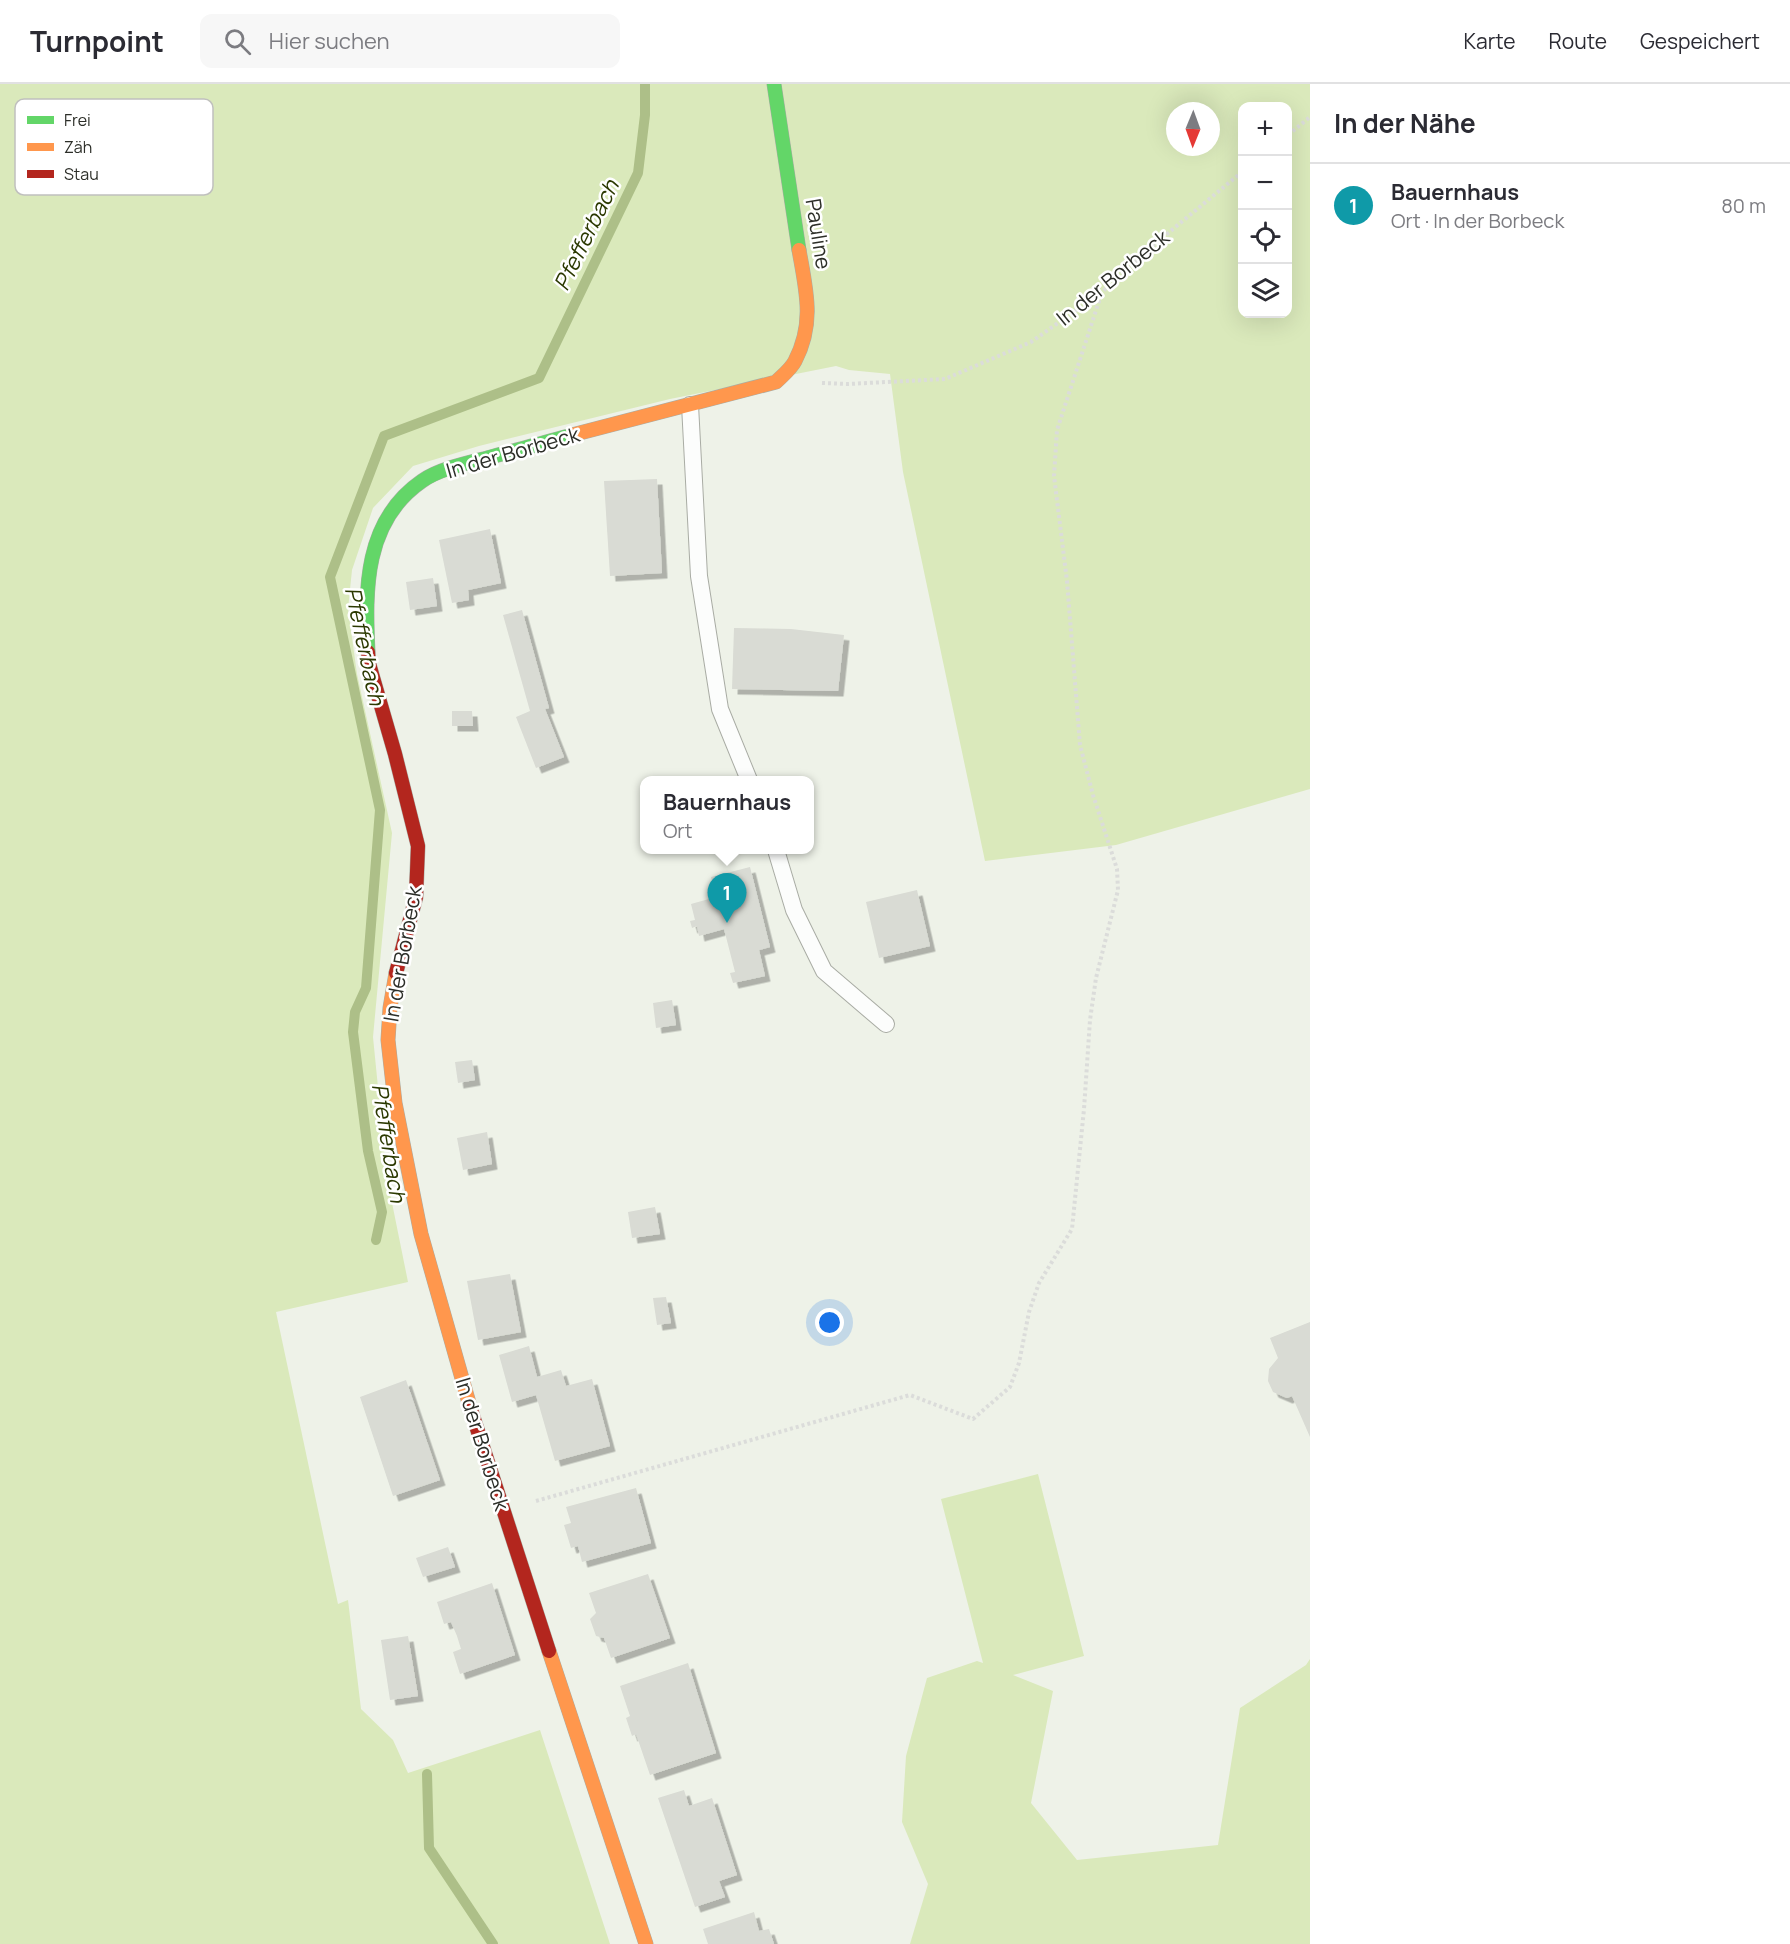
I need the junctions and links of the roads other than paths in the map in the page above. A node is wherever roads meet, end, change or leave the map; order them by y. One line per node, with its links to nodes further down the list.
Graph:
1 (774, 84): 2 (street, Pauline)
2 (776, 382): 3 (street, In der Borbeck)
3 (690, 405): 4 (lane); 7 (street, In der Borbeck)
4 (747, 776)
5 (777, 854): 6 (lane)
6 (886, 1024)
7 (646, 1944)

